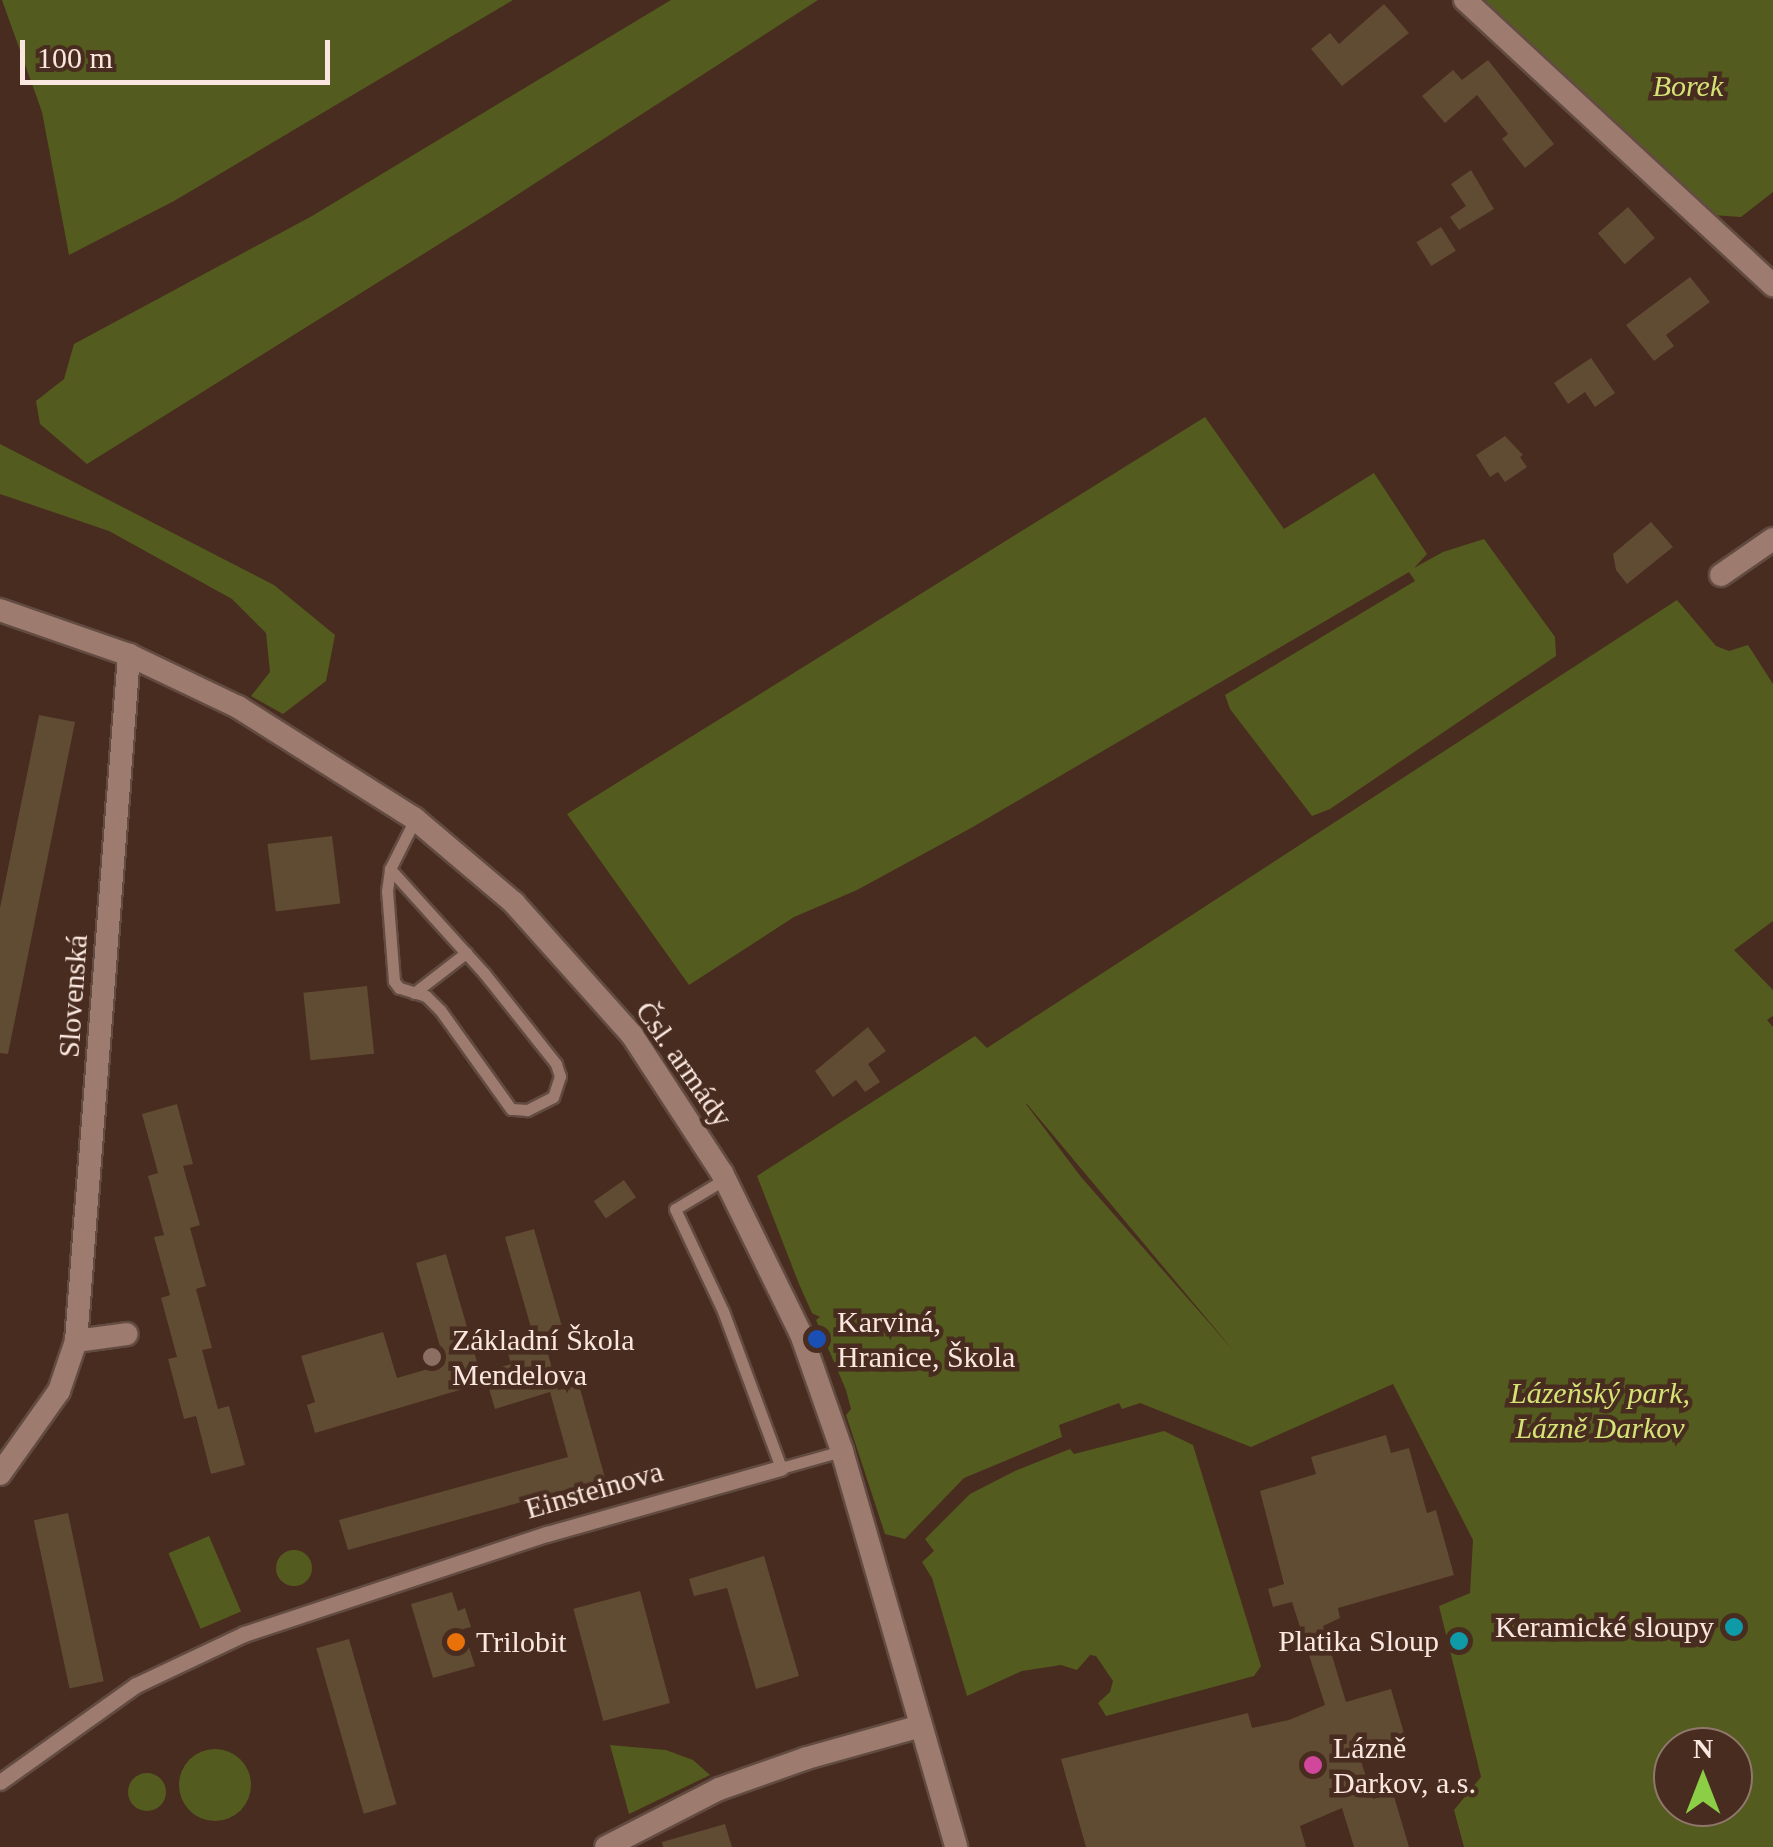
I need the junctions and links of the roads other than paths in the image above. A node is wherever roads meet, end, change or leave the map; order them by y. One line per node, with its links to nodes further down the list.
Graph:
1 (1464, 0): 2 (street)
2 (1773, 285)
3 (1773, 538): 4 (street)
4 (1721, 575)
5 (0, 610): 6 (street, Čsl. armády)
6 (129, 655): 7 (street, Čsl. armády); 13 (street, Slovenská)
7 (415, 818): 8 (lane); 11 (street, Čsl. armády)
8 (390, 869): 9 (lane); 10 (lane)
9 (466, 953): 10 (lane); 10 (lane)
10 (414, 993)
11 (725, 1179): 14 (street, Čsl. armády); 15 (lane)
12 (127, 1334): 13 (street)
13 (76, 1341): 16 (street, Slovenská)
14 (842, 1451): 15 (lane, Einsteinova); 17 (street, Čsl. armády)
15 (781, 1468): 18 (street, Einsteinova)
16 (0, 1474)
17 (922, 1726): 19 (street); 20 (street, Čsl. armády)
18 (0, 1782)
19 (606, 1847)
20 (956, 1847)

